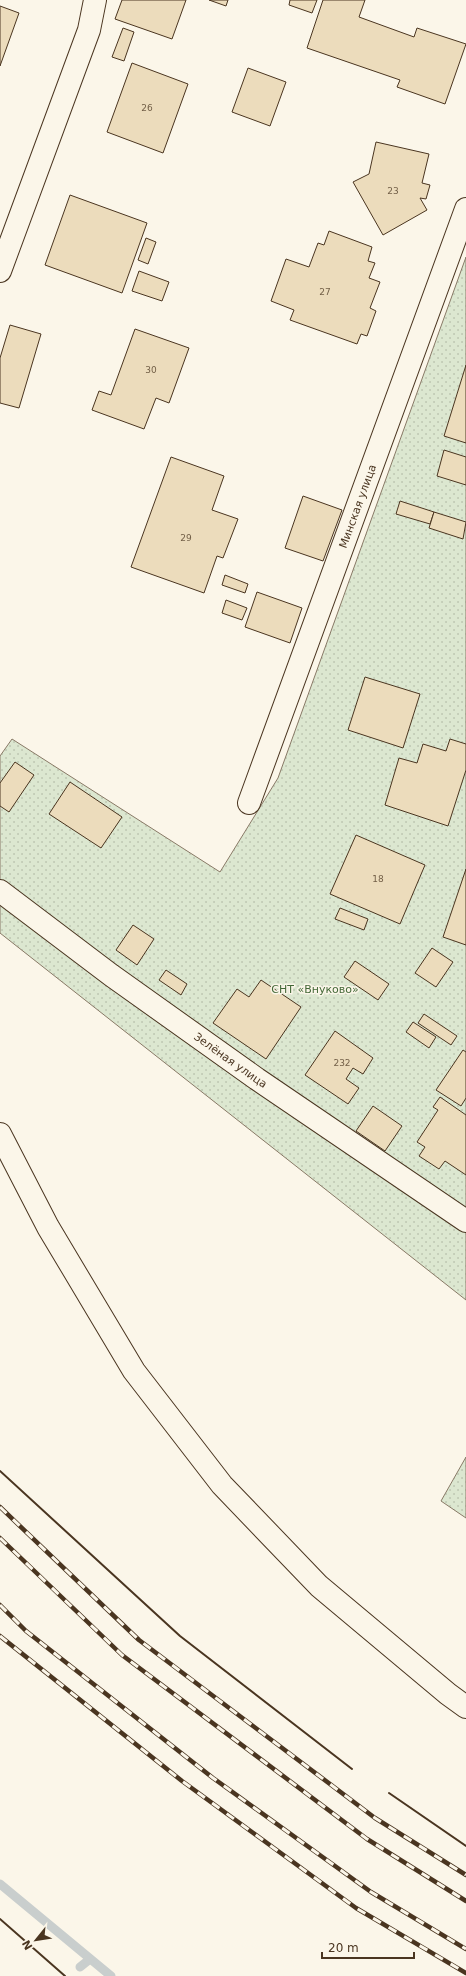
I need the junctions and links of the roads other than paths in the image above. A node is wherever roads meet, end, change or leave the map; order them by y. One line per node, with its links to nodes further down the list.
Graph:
1 (95, 0): 3 (lane)
2 (466, 209): 4 (lane, Минская улица)
3 (0, 271)
4 (249, 803)
5 (0, 891): 7 (lane, Зелёная улица)
6 (0, 1134): 8 (lane)
7 (466, 1221)
8 (466, 1706)

